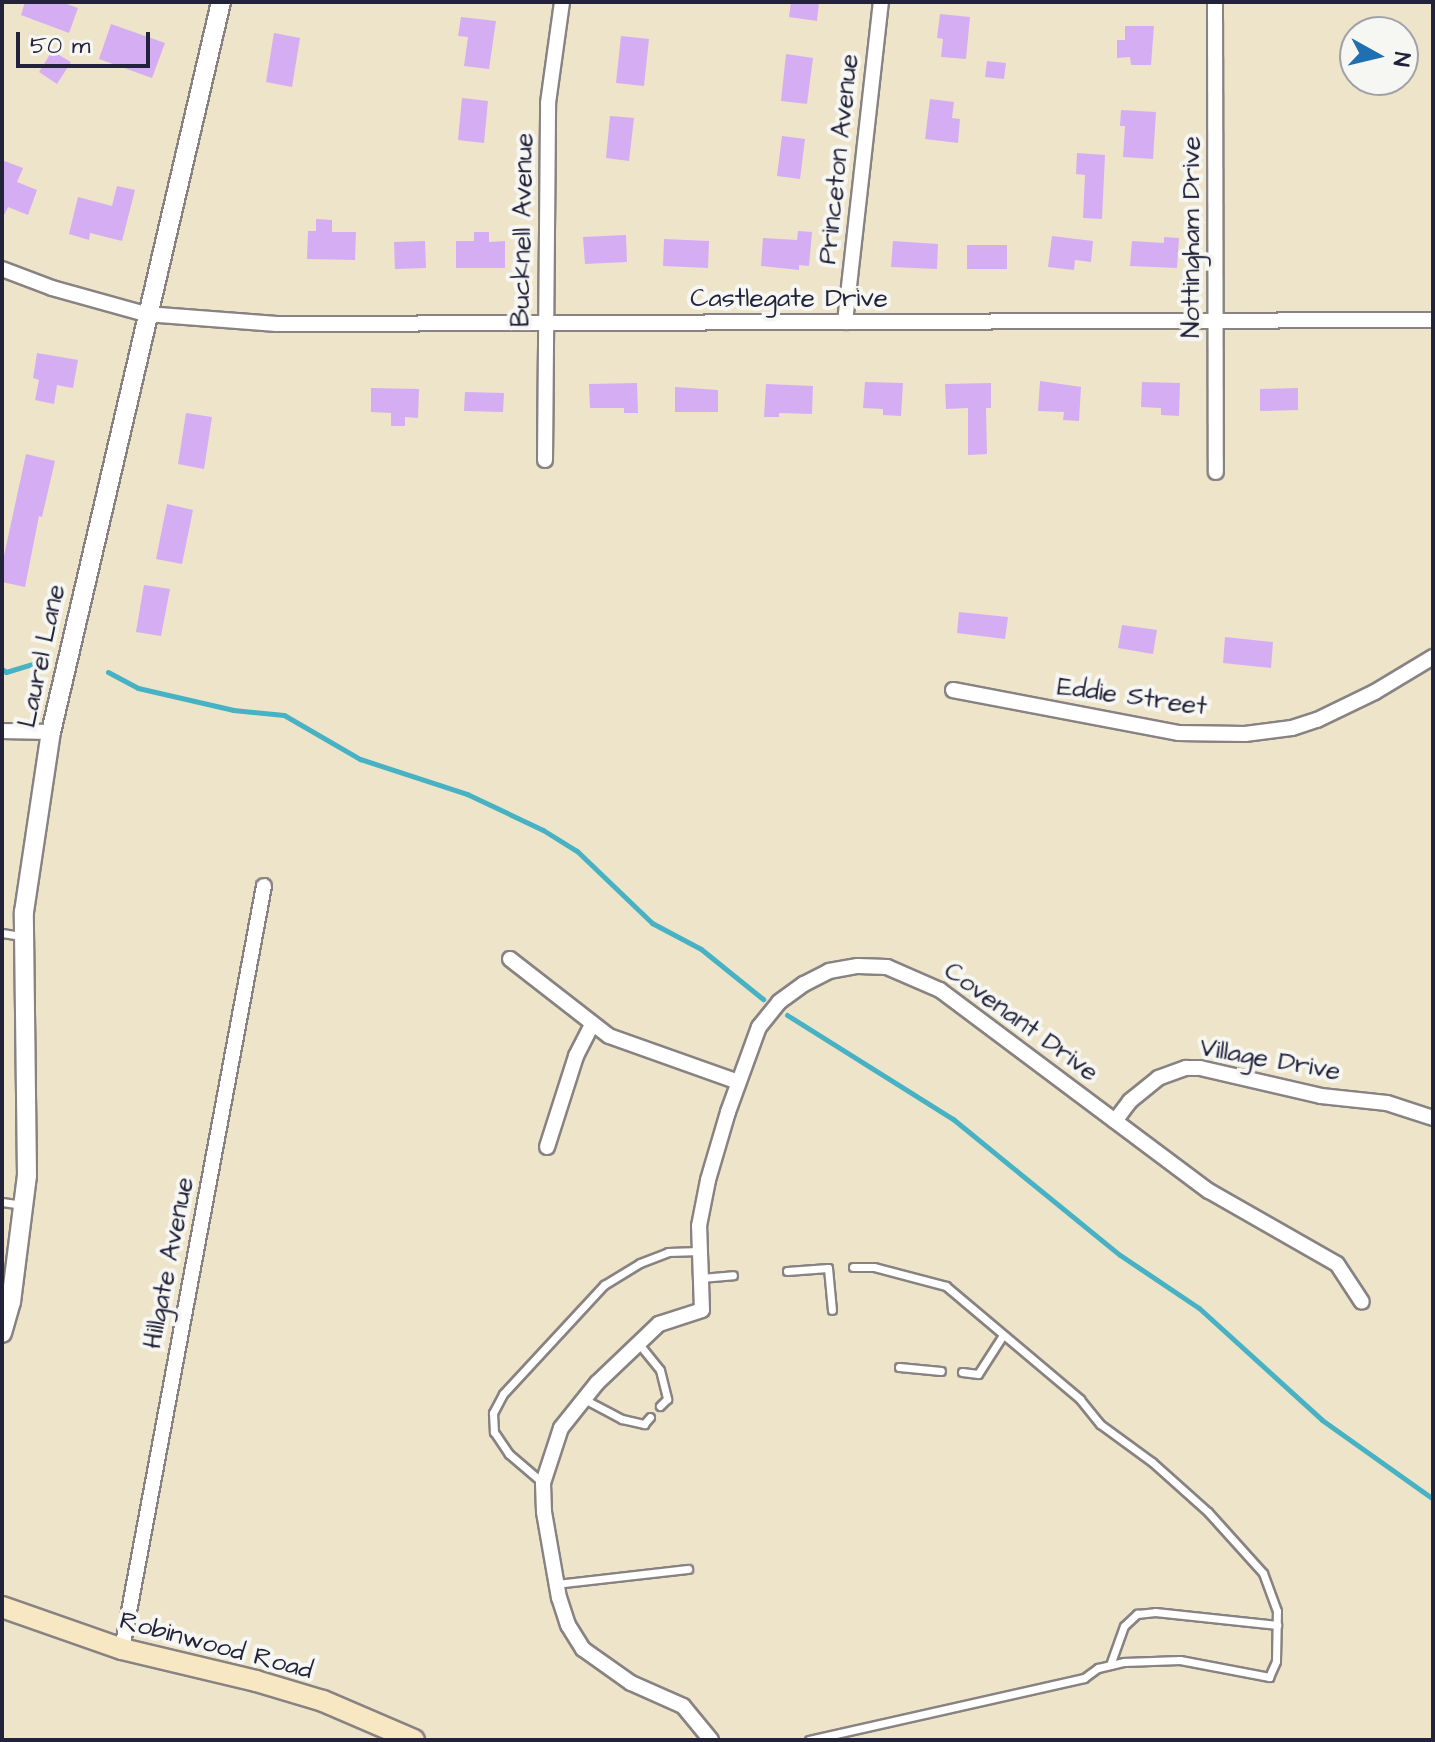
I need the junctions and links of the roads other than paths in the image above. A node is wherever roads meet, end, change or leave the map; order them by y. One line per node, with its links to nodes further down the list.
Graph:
1 (221, 2): 6 (street, Laurel Lane)
2 (562, 2): 10 (street, Bucknell Avenue)
3 (881, 2): 8 (street, Princeton Avenue)
4 (1215, 2): 9 (street, Nottingham Drive)
5 (2, 269): 6 (street, Castlegate Drive)
6 (146, 314): 10 (street, Castlegate Drive); 16 (street, Laurel Lane)
7 (1433, 320): 9 (street, Castlegate Drive)
8 (845, 322): 9 (street, Castlegate Drive); 10 (street, Castlegate Drive)
9 (1216, 322): 12 (street, Nottingham Drive)
10 (546, 324): 11 (street, Bucknell Avenue)
11 (545, 460)
12 (1216, 472)
13 (1433, 657): 14 (street, Eddie Street)
14 (953, 690)
15 (2, 731): 16 (street)
16 (51, 732): 19 (street, Laurel Lane)
17 (264, 886): 49 (street, Hillgate Avenue)
18 (2, 933): 19 (lane)
19 (24, 936): 27 (street, Laurel Lane)
20 (510, 959): 21 (street)
21 (592, 1025): 22 (street); 25 (street)
22 (738, 1082): 24 (street, Covenant Drive); 28 (street, Covenant Drive)
23 (1433, 1118): 24 (street, Village Drive)
24 (1115, 1121): 33 (street, Covenant Drive)
25 (547, 1147)
26 (2, 1202): 27 (lane)
27 (23, 1205): 35 (street, Laurel Lane)
28 (700, 1251): 32 (street, Covenant Drive); 44 (lane)
29 (853, 1267): 36 (lane)
30 (787, 1271): 34 (lane)
31 (733, 1275): 32 (lane)
32 (701, 1278): 37 (street, Covenant Drive)
33 (1362, 1302)
34 (832, 1310)
35 (2, 1333)
36 (1003, 1335): 40 (lane); 48 (lane)
37 (638, 1343): 41 (street, Covenant Drive); 42 (lane)
38 (899, 1367): 39 (lane)
39 (941, 1371)
40 (962, 1372)
41 (583, 1398): 43 (lane); 44 (street, Covenant Drive)
42 (660, 1406)
43 (650, 1417)
44 (543, 1483): 46 (street, Covenant Drive)
45 (688, 1569): 46 (lane)
46 (556, 1584): 52 (street, Covenant Drive)
47 (2, 1607): 49 (main road, Robinwood Road)
48 (1277, 1625): 50 (lane); 50 (lane)
49 (122, 1649): 51 (main road, Robinwood Road)
50 (1110, 1665): 53 (lane)
51 (414, 1740)
52 (711, 1740)
53 (809, 1740)

